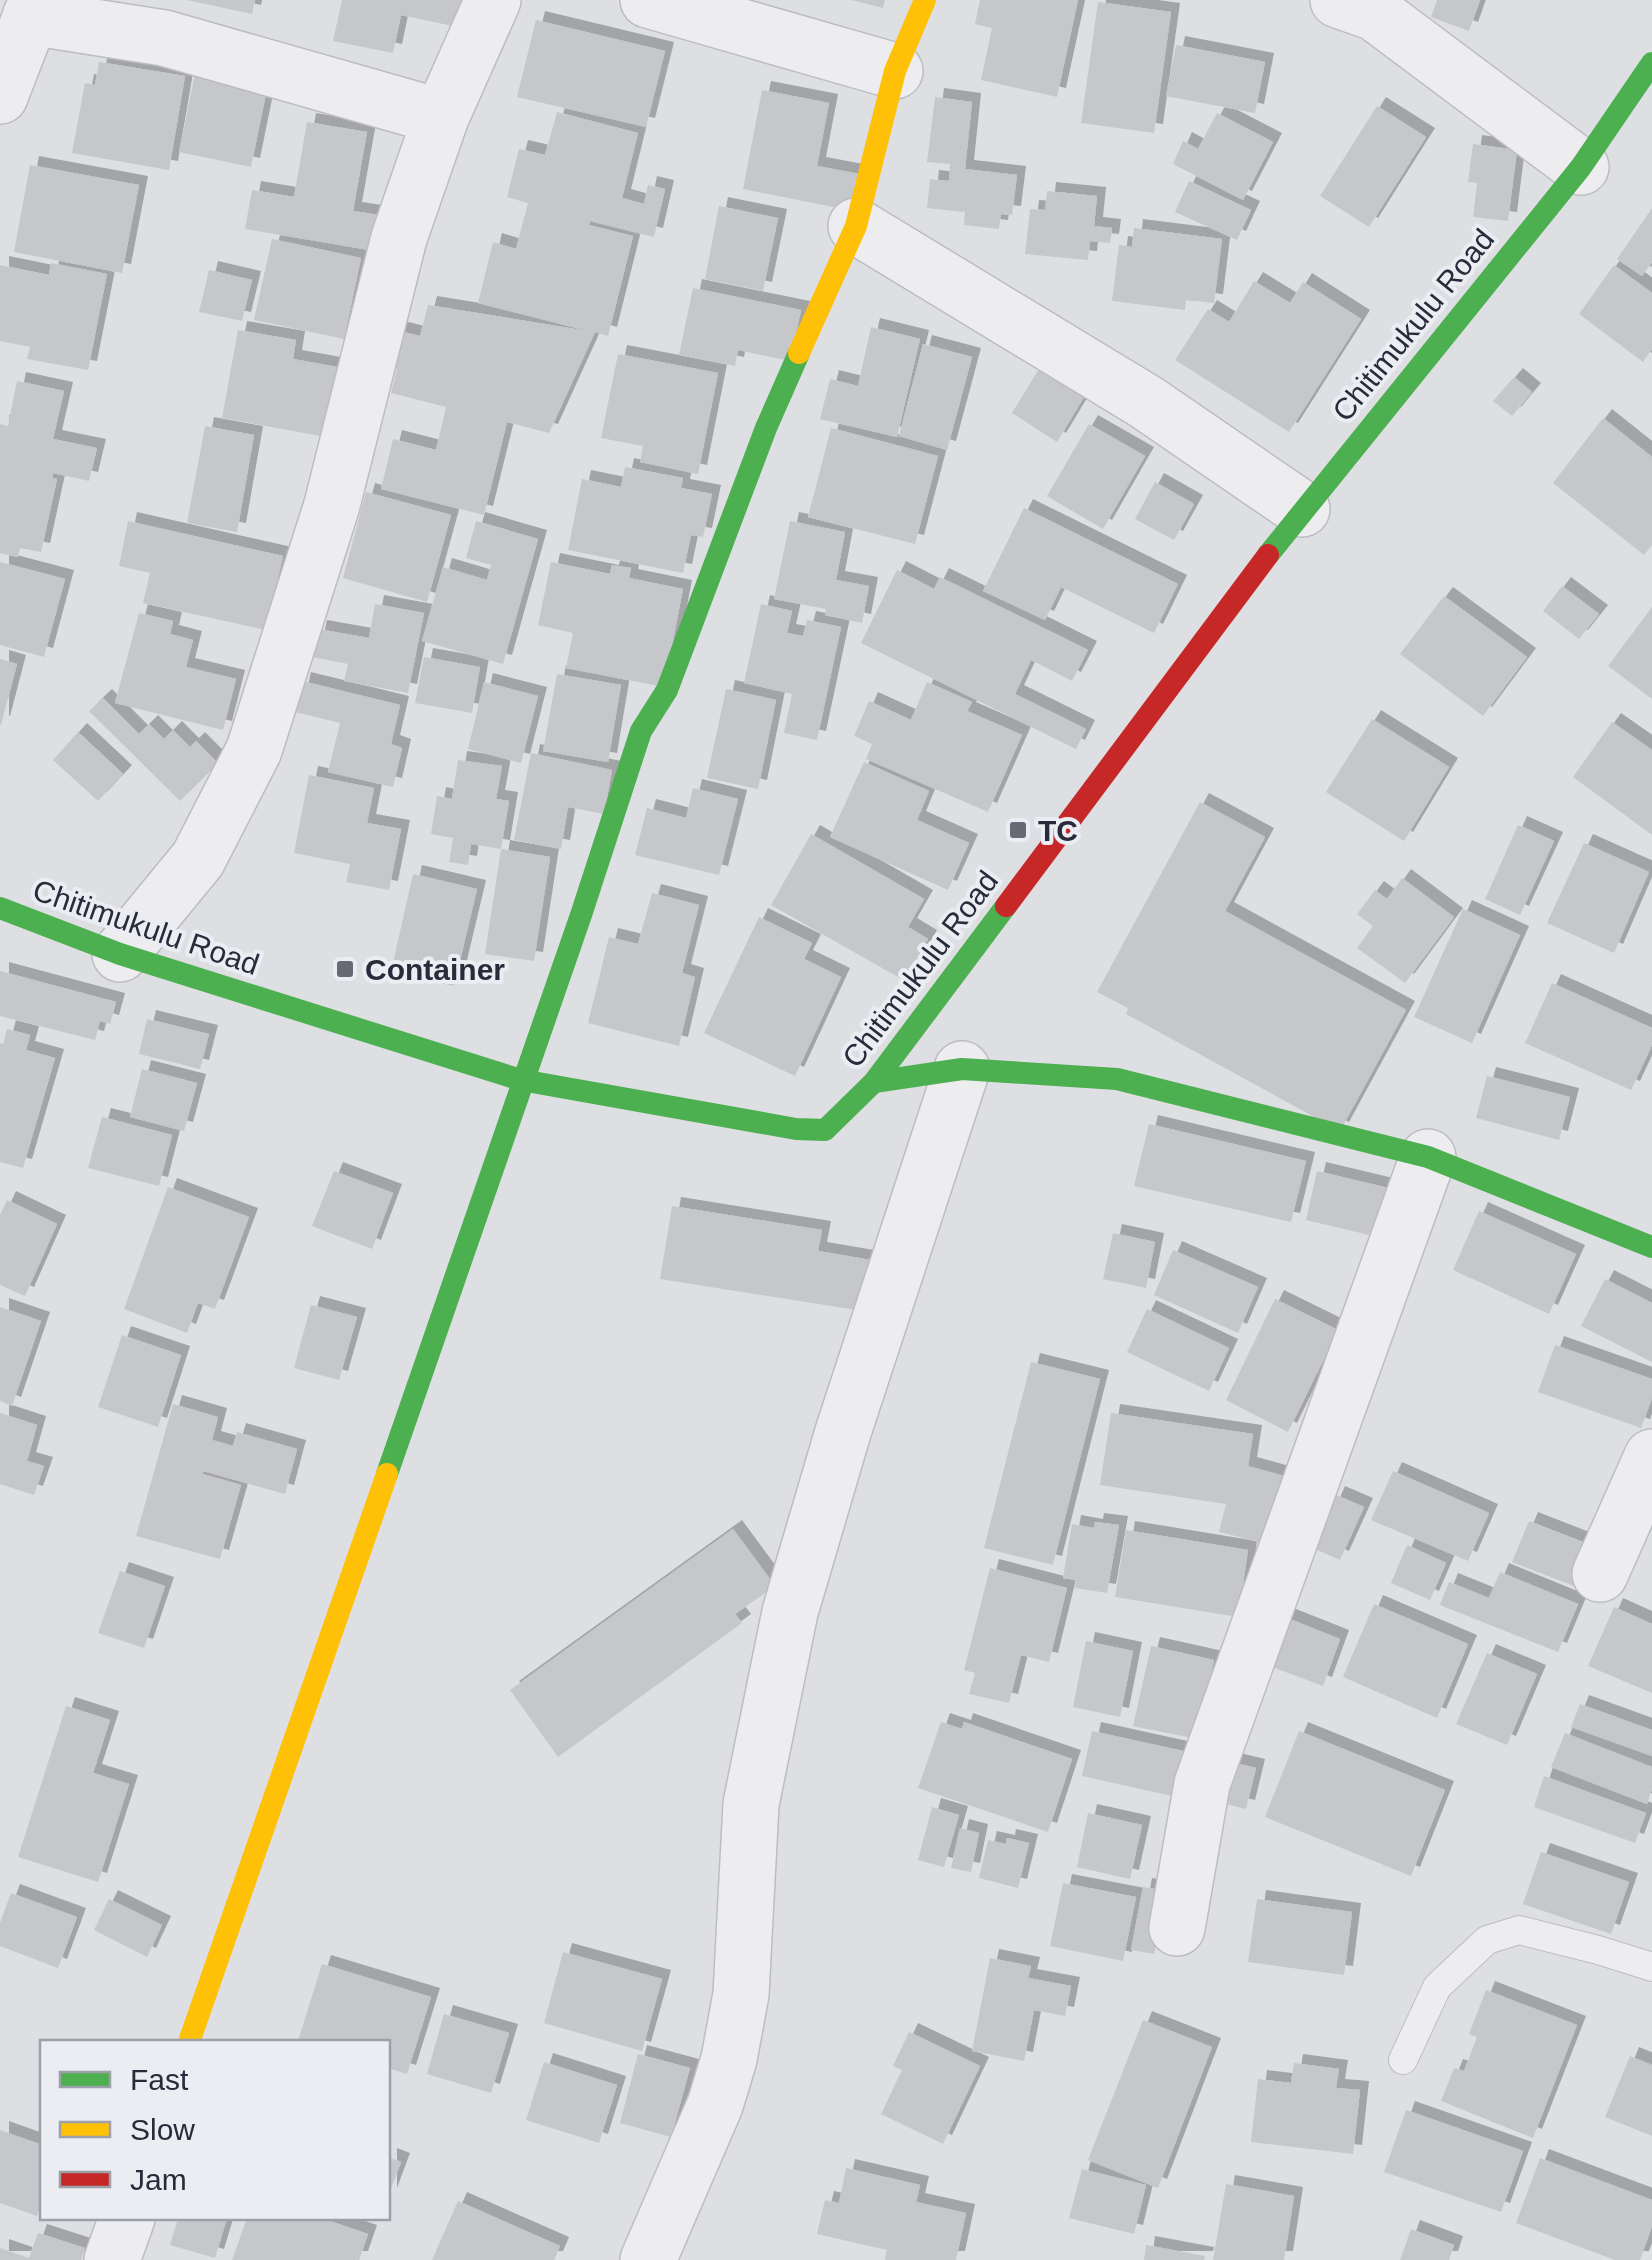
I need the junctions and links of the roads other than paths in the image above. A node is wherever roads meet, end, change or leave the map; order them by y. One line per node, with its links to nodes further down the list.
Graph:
1 (493, 0): 9 (street)
2 (648, 0): 7 (street)
3 (925, 0): 7 (street)
4 (1338, 0): 10 (street)
5 (33, 8): 8 (street); 9 (street)
6 (1652, 64): 10 (street, Chitimukulu Road)
7 (895, 70): 11 (street)
8 (0, 96)
9 (441, 117): 14 (street)
10 (1581, 167): 12 (street, Chitimukulu Road)
11 (856, 226): 12 (street); 16 (street)
12 (1302, 509): 17 (street, Chitimukulu Road)
13 (0, 908): 14 (street, Chitimukulu Road)
14 (120, 954): 16 (street, Chitimukulu Road)
15 (962, 1069): 17 (street); 18 (street); 28 (street)
16 (521, 1080): 17 (street, Chitimukulu Road); 24 (street)
17 (874, 1082)
18 (1428, 1158): 19 (street); 22 (street)
19 (1652, 1247)
20 (1652, 1457): 21 (street)
21 (1600, 1574)
22 (1177, 1928)
23 (1652, 1967): 25 (lane)
24 (190, 2040)
25 (1403, 2060)
26 (126, 2220): 27 (street)
27 (112, 2260)
28 (648, 2260)

